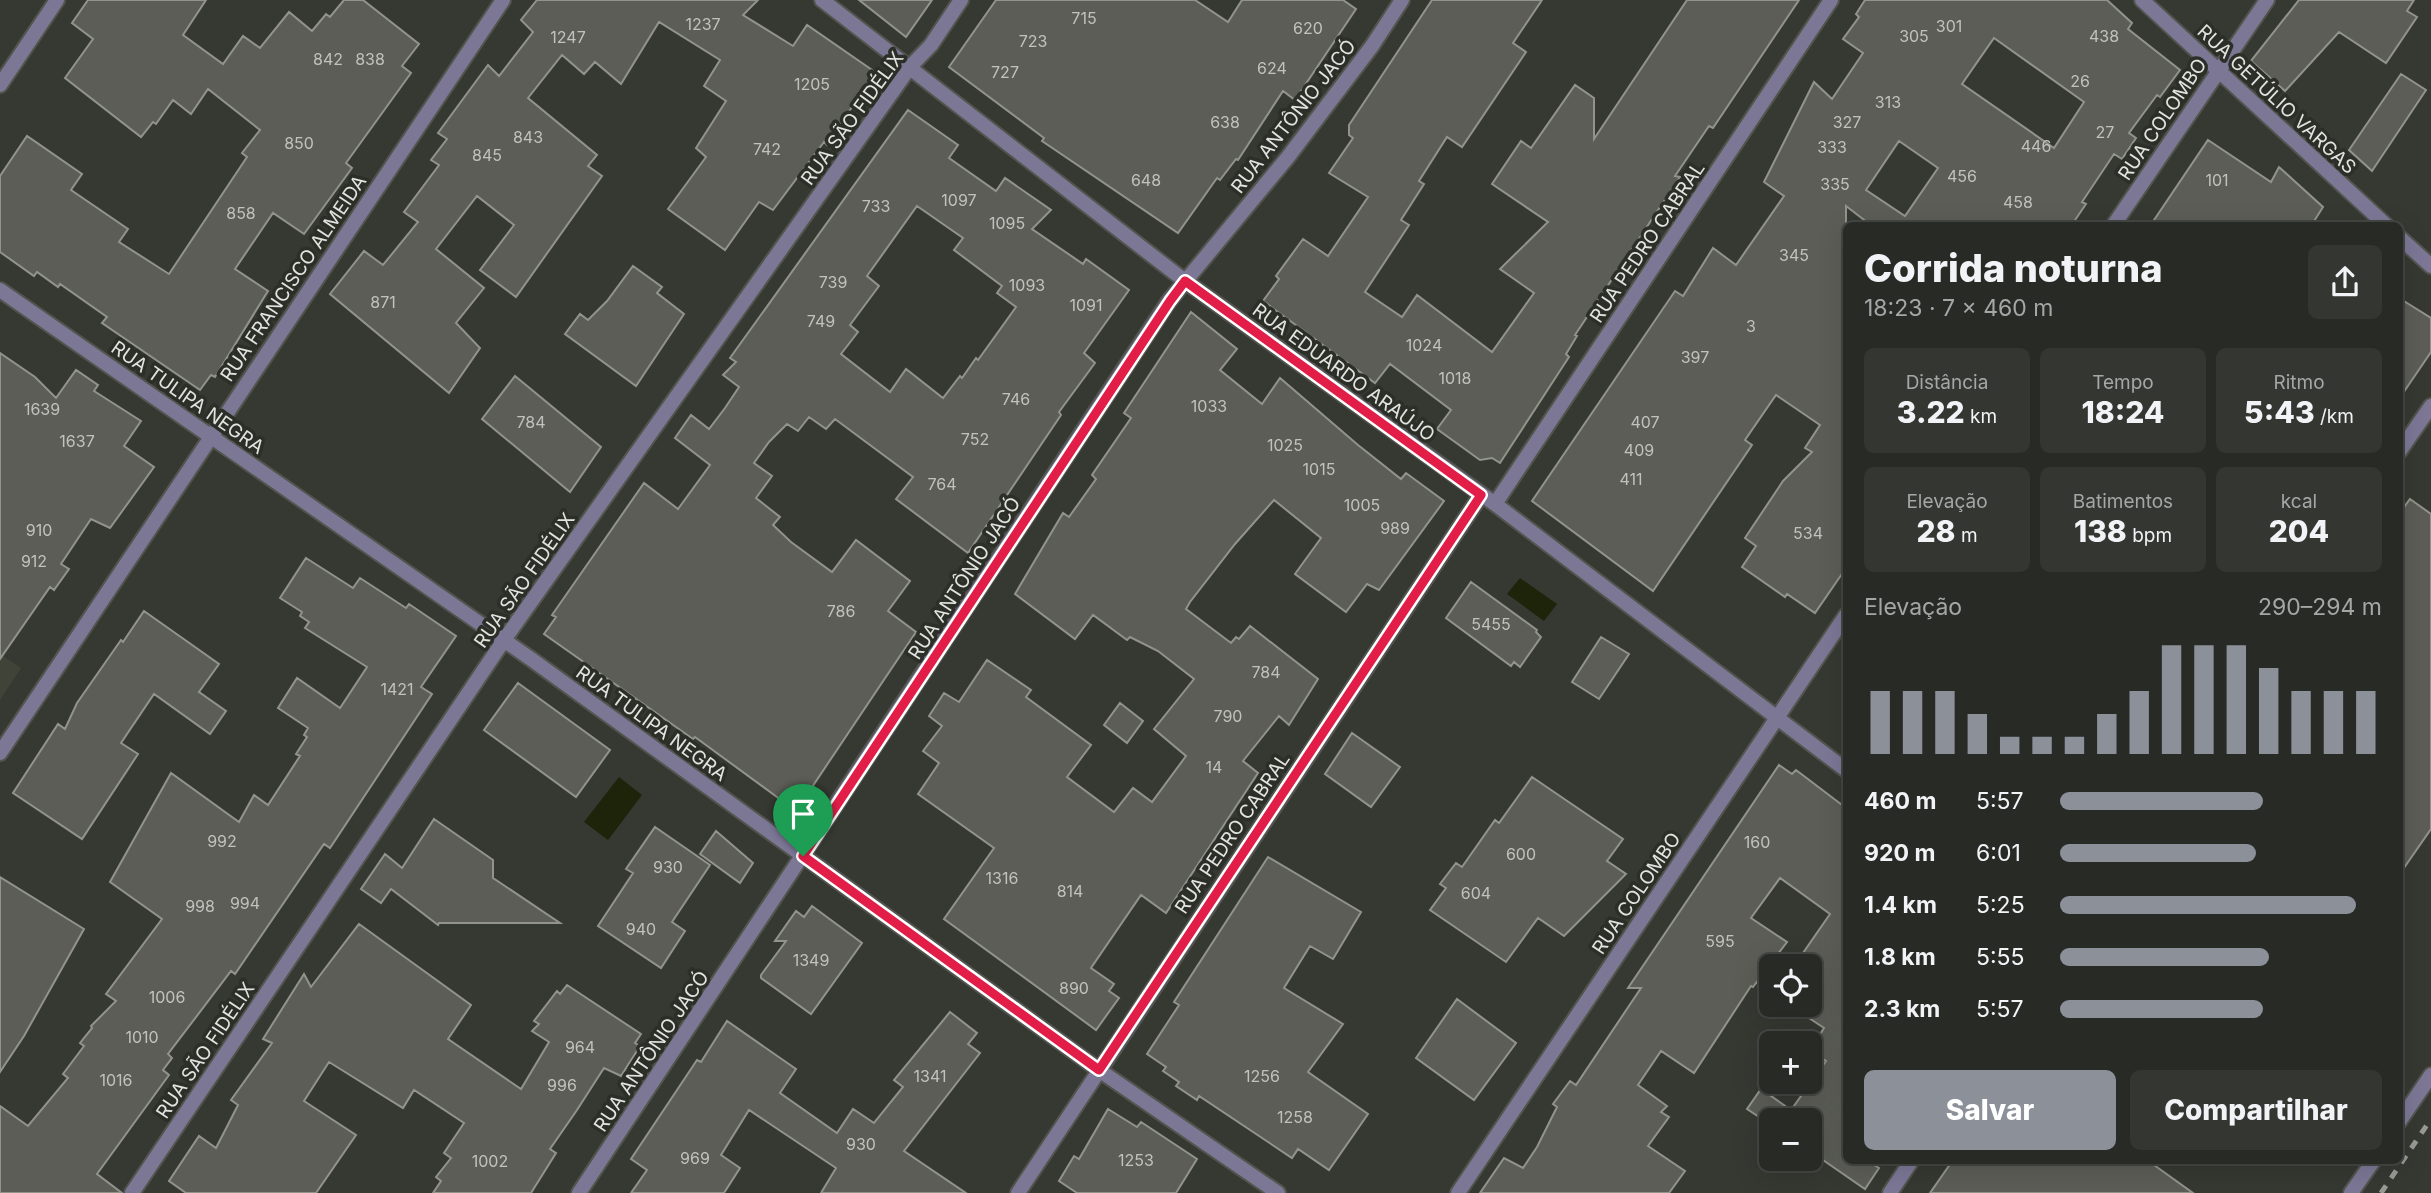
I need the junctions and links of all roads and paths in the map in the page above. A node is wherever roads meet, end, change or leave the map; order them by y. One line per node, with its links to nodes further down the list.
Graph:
1 (57, 0): 11 (street)
2 (503, 0): 19 (street, RUA FRANCISCO ALMEIDA)
3 (822, 0): 9 (street, RUA EDUARDO ARAÚJO)
4 (961, 0): 9 (street, RUA SÃO FIDÉLIX)
5 (1402, 0): 16 (street, RUA ANTÔNIO JACÓ)
6 (1830, 0): 22 (street, RUA PEDRO CABRAL)
7 (2142, 0): 10 (street, RUA GETÚLIO VARGAS)
8 (2267, 0): 10 (street, RUA COLOMBO)
9 (910, 67): 16 (street, RUA EDUARDO ARAÚJO); 24 (street, RUA SÃO FIDÉLIX)
10 (2218, 71): 12 (street, RUA COLOMBO); 13 (street, RUA GETÚLIO VARGAS)
11 (0, 85)
12 (2116, 222)
13 (2383, 222)
14 (2403, 241): 15 (street)
15 (2431, 266)
16 (1185, 281): 21 (street, RUA EDUARDO ARAÚJO); 28 (street, RUA ANTÔNIO JACÓ)
17 (0, 290): 19 (street, RUA TULIPA NEGRA)
18 (2431, 406): 20 (street)
19 (211, 435): 24 (street, RUA TULIPA NEGRA); 26 (street, RUA FRANCISCO ALMEIDA)
20 (2403, 446)
21 (1481, 495): 22 (street, RUA EDUARDO ARAÚJO); 29 (street, RUA PEDRO CABRAL)
22 (1494, 505): 25 (street, RUA EDUARDO ARAÚJO)
23 (1843, 619): 25 (street, RUA COLOMBO)
24 (504, 640): 28 (street, RUA TULIPA NEGRA); 34 (street, RUA SÃO FIDÉLIX)
25 (1776, 718): 27 (street, RUA EDUARDO ARAÚJO); 38 (street, RUA COLOMBO)
26 (0, 753)
27 (1843, 768)
28 (803, 856): 29 (street, RUA TULIPA NEGRA); 35 (street, RUA ANTÔNIO JACÓ)
29 (1099, 1070): 36 (street, RUA PEDRO CABRAL); 37 (street, RUA TULIPA NEGRA)
30 (2431, 1074): 31 (street)
31 (2403, 1116)
32 (1909, 1164): 39 (street)
33 (2369, 1164): 40 (street)
34 (132, 1193)
35 (579, 1193)
36 (1018, 1193)
37 (1278, 1193)
38 (1458, 1193)
39 (1890, 1193)
40 (2351, 1193)

